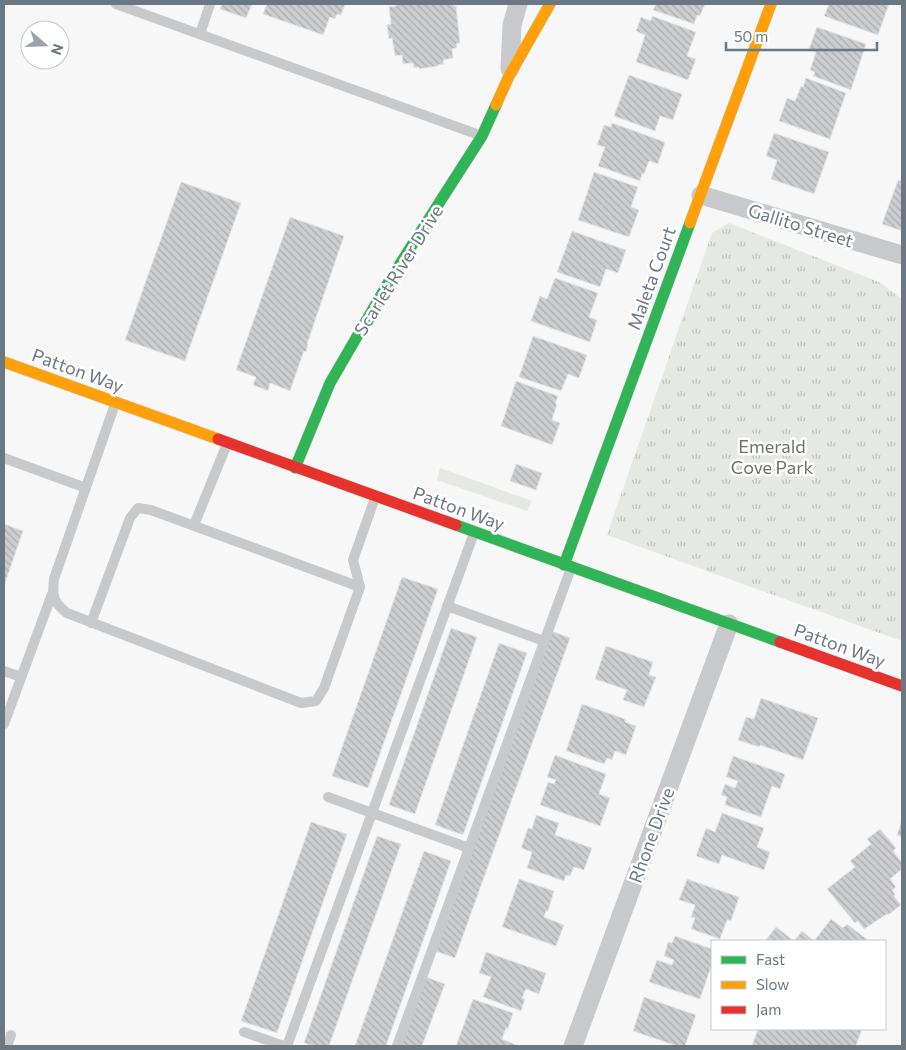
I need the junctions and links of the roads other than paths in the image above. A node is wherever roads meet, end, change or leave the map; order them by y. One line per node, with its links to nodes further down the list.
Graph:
1 (116, 4): 7 (lane)
2 (150, 4): 7 (lane)
3 (210, 4): 8 (lane)
4 (518, 4): 9 (street, Scarlet River Drive)
5 (550, 4): 9 (street, Scarlet River Drive)
6 (771, 4): 11 (street, Maleta Court)
7 (146, 15): 8 (lane)
8 (200, 34): 10 (lane)
9 (509, 76): 10 (street, Scarlet River Drive)
10 (482, 136): 17 (street, Scarlet River Drive)
11 (701, 195): 12 (street, Gallito Street); 22 (street, Maleta Court)
12 (902, 255)
13 (4, 362): 14 (street, Patton Way)
14 (116, 403): 15 (street, Patton Way); 18 (lane)
15 (227, 443): 17 (street, Patton Way); 20 (lane)
16 (4, 458): 18 (lane)
17 (295, 468): 19 (street, Patton Way)
18 (86, 488): 24 (lane)
19 (375, 497): 21 (street, Patton Way); 23 (lane)
20 (194, 526): 23 (lane); 26 (lane)
21 (474, 532): 22 (street, Patton Way); 25 (lane)
22 (568, 566): 27 (street, Patton Way); 28 (lane)
23 (360, 587): 26 (lane)
24 (52, 594): 26 (lane); 30 (lane)
25 (447, 606): 28 (lane); 34 (lane)
26 (92, 623)
27 (729, 624): 31 (street, Patton Way); 41 (street, Rhone Drive)
28 (544, 641): 35 (lane)
29 (4, 670): 30 (lane)
30 (21, 677): 32 (lane)
31 (902, 686)
32 (4, 724)
33 (328, 796): 34 (lane)
34 (372, 812): 35 (lane); 39 (lane)
35 (469, 848): 40 (lane)
36 (244, 1032): 39 (lane)
37 (10, 1035): 38 (lane)
38 (6, 1046)
39 (285, 1046)
40 (397, 1046)
41 (574, 1046)

